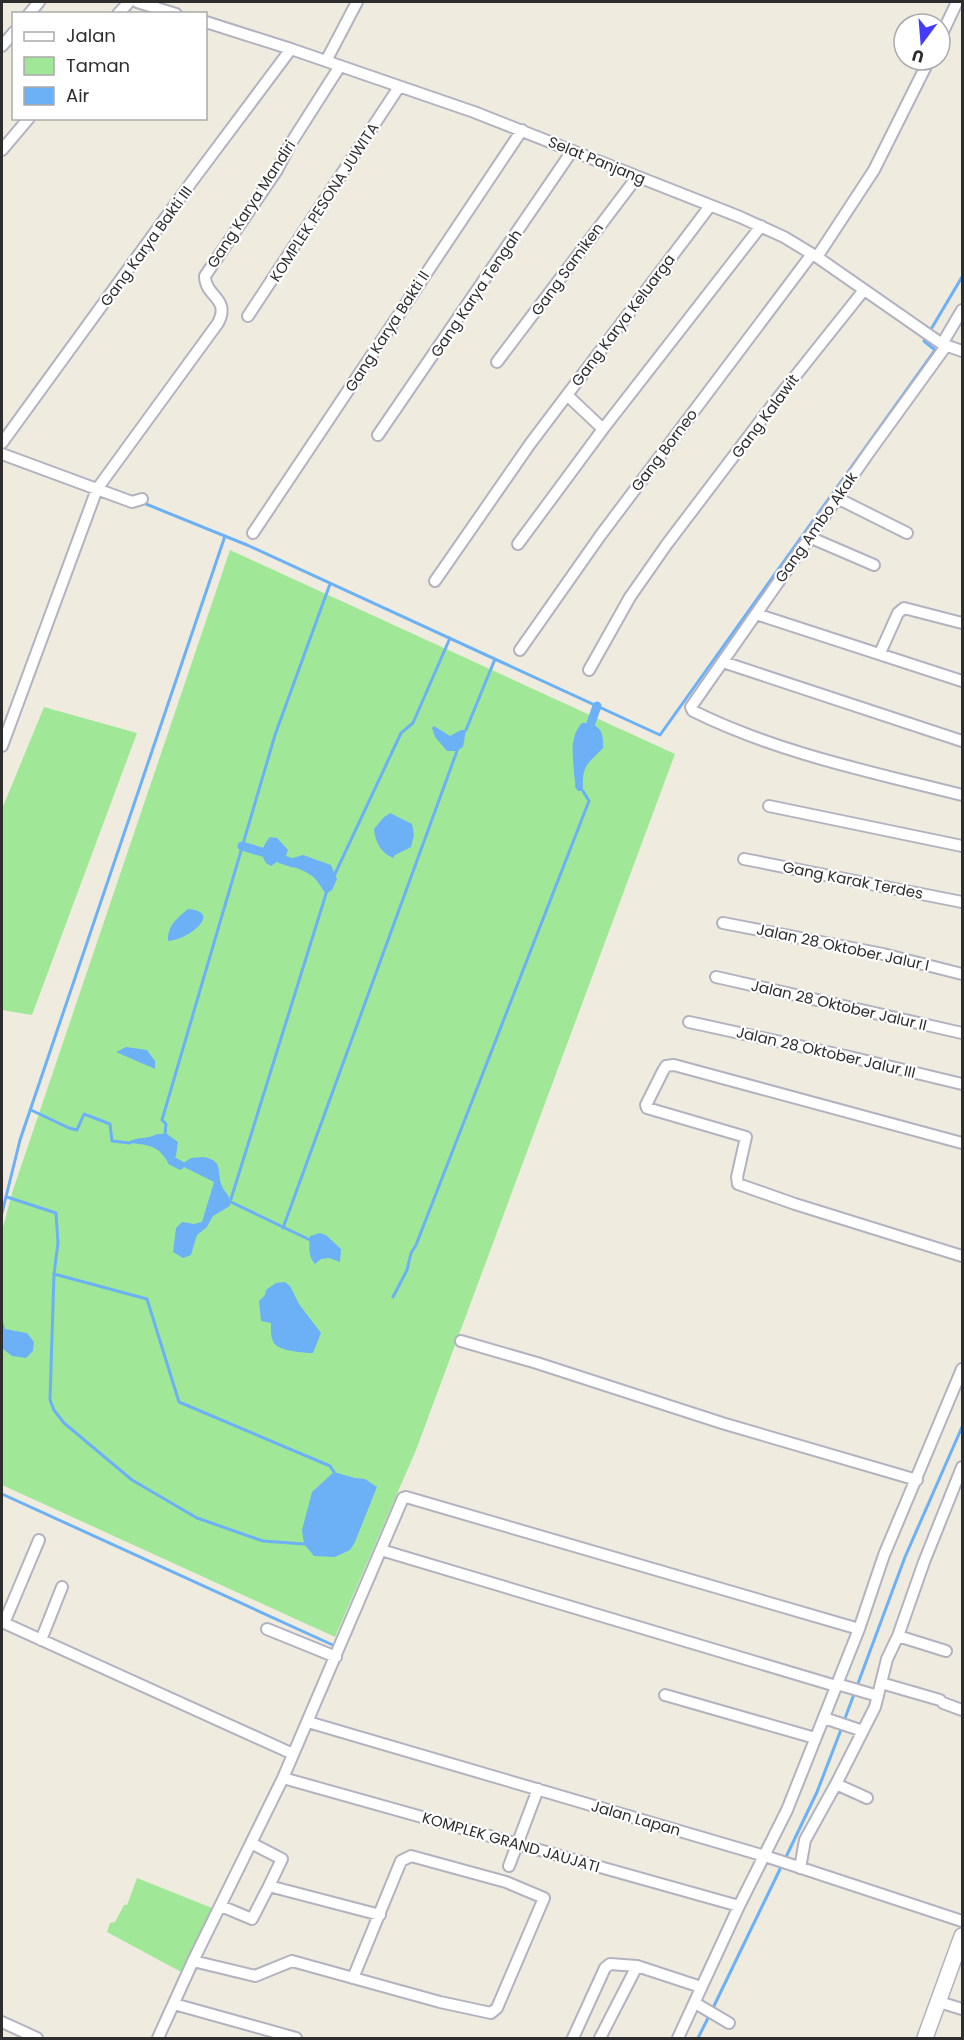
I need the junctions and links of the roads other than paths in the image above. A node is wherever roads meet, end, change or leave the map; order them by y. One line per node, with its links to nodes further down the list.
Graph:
1 (143, 2): 3 (street)
2 (357, 2): 8 (street)
3 (170, 12)
4 (207, 22): 7 (street, Selat Panjang)
5 (12, 34): 6 (street)
6 (2, 46)
7 (291, 48): 8 (street, Selat Panjang); 29 (street, Gang Karya Bakti III)
8 (326, 61): 9 (street, Selat Panjang)
9 (340, 66): 11 (street, Selat Panjang); 31 (street, Gang Karya Mandiri)
10 (923, 72): 19 (street, Gang Borneo)
11 (399, 87): 13 (street, Selat Panjang); 22 (street, KOMPLEK PESONA JUWITA)
12 (27, 120): 14 (street)
13 (522, 130): 15 (street, Selat Panjang); 34 (street, Gang Karya Bakti II)
14 (2, 150)
15 (572, 151): 16 (street, Selat Panjang); 28 (street, Gang Karya Tengah)
16 (637, 177): 17 (street, Selat Panjang); 25 (street, Gang Samiken)
17 (710, 206): 18 (street, Selat Panjang); 26 (street, Gang Karya Keluarga)
18 (761, 226): 19 (street, Selat Panjang); 27 (street)
19 (815, 255): 20 (street, Selat Panjang); 42 (street, Gang Borneo)
20 (864, 290): 23 (street, Selat Panjang); 45 (street, Gang Kalawit)
21 (963, 310): 23 (street, Gang Ambo Akak)
22 (248, 316)
23 (944, 345): 24 (street, Selat Panjang); 32 (street, Gang Ambo Akak)
24 (963, 351)
25 (497, 362)
26 (567, 395): 27 (street, Gang Karya Keluarga); 39 (street)
27 (603, 429): 37 (street)
28 (378, 435)
29 (2, 443)
30 (3, 458): 31 (street)
31 (97, 489): 33 (street); 48 (street)
32 (837, 498): 35 (street); 36 (street, Gang Ambo Akak)
33 (142, 499)
34 (253, 533)
35 (907, 533)
36 (809, 537): 38 (street); 40 (street, Gang Ambo Akak)
37 (518, 544)
38 (874, 565)
39 (435, 581)
40 (756, 614): 43 (street); 44 (street, Gang Ambo Akak)
41 (963, 623): 43 (street)
42 (520, 650)
43 (880, 653): 46 (street)
44 (723, 662): 47 (street); 49 (street, Gang Ambo Akak)
45 (589, 670)
46 (963, 681)
47 (963, 741)
48 (2, 746)
49 (963, 795)
50 (769, 806): 51 (street)
51 (963, 846)
52 (744, 859): 53 (street, Gang Karak Terdes)
53 (963, 902)
54 (723, 923): 55 (street, Jalan 28 Oktober Jalur I)
55 (963, 974)
56 (716, 977): 58 (street, Jalan 28 Oktober Jalur II)
57 (689, 1022): 59 (street, Jalan 28 Oktober Jalur III)
58 (963, 1033)
59 (963, 1084)
60 (963, 1143): 61 (street)
61 (963, 1256)
62 (460, 1341): 65 (street)
63 (963, 1369): 65 (street)
64 (963, 1467): 72 (street)
65 (917, 1480): 71 (street)
66 (39, 1540): 69 (street)
67 (381, 1550): 71 (street); 75 (street); 77 (street)
68 (62, 1587): 73 (street)
69 (3, 1623): 73 (street)
70 (267, 1629): 75 (street)
71 (859, 1629): 77 (street)
72 (898, 1636): 74 (street); 76 (street)
73 (41, 1640): 85 (street)
74 (946, 1651)
75 (336, 1657): 82 (street)
76 (881, 1683): 79 (street); 80 (street)
77 (836, 1685): 79 (street); 81 (street)
78 (665, 1695): 84 (street)
79 (875, 1695): 83 (street)
80 (963, 1710)
81 (824, 1718): 83 (street); 84 (street)
82 (308, 1722): 85 (street); 88 (street, Jalan Lapan)
83 (861, 1730): 87 (street)
84 (815, 1738): 92 (street)
85 (293, 1754): 86 (street)
86 (283, 1778): 90 (street); 91 (street, KOMPLEK GRAND JAUJATI)
87 (836, 1784): 89 (street); 94 (street)
88 (538, 1789): 91 (street); 92 (street, Jalan Lapan)
89 (867, 1798)
90 (251, 1843): 95 (street); 96 (street)
91 (517, 1843): 93 (street); 97 (street, KOMPLEK GRAND JAUJATI)
92 (766, 1856): 94 (street, Jalan Lapan); 97 (street)
93 (509, 1866)
94 (796, 1867): 99 (street, Jalan Lapan)
95 (269, 1886): 96 (street); 98 (street)
96 (221, 1905): 101 (street)
97 (739, 1906): 104 (street)
98 (380, 1915): 103 (street); 103 (street)
99 (963, 1921)
100 (963, 1936): 105 (street)
101 (193, 1961): 103 (street); 106 (street)
102 (637, 1966): 104 (street); 114 (street); 115 (street)
103 (353, 1977)
104 (701, 1987): 107 (street)
105 (939, 2002): 108 (street); 117 (street)
106 (174, 2004): 112 (street); 113 (street)
107 (699, 2005): 109 (street); 116 (street)
108 (963, 2009)
109 (724, 2020)
110 (2, 2022): 111 (street)
111 (37, 2038)
112 (158, 2038)
113 (296, 2038)
114 (573, 2038)
115 (600, 2038)
116 (678, 2038)
117 (925, 2038)

